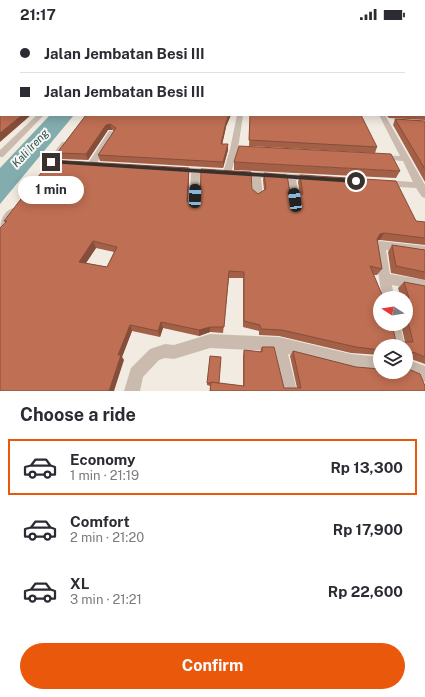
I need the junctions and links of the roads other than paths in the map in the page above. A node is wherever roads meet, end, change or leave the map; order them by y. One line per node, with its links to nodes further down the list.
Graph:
1 (40, 116): 6 (street)
2 (240, 116): 14 (street)
3 (387, 119): 8 (street)
4 (112, 133): 11 (street)
5 (69, 138): 9 (street)
6 (0, 155)
7 (368, 156): 8 (street)
8 (407, 159): 20 (street)
9 (51, 162): 10 (street); 18 (street)
10 (64, 163)
11 (92, 165)
12 (166, 169): 13 (street)
13 (196, 171): 14 (street); 25 (street)
14 (227, 173): 15 (street)
15 (256, 175): 16 (street); 22 (street)
16 (291, 177): 17 (street); 23 (street)
17 (320, 179)
18 (37, 180)
19 (377, 183): 20 (street)
20 (420, 185): 21 (street)
21 (425, 195)
22 (258, 196)
23 (295, 200)
24 (18, 204): 26 (street)
25 (194, 208)
26 (0, 228)
27 (425, 251): 28 (street)
28 (386, 278): 29 (street); 30 (street)
29 (425, 286)
30 (387, 291)
31 (279, 344): 32 (street); 35 (street); 36 (street)
32 (373, 364)
33 (413, 370): 34 (street)
34 (425, 374)
35 (132, 391)
36 (289, 391)

